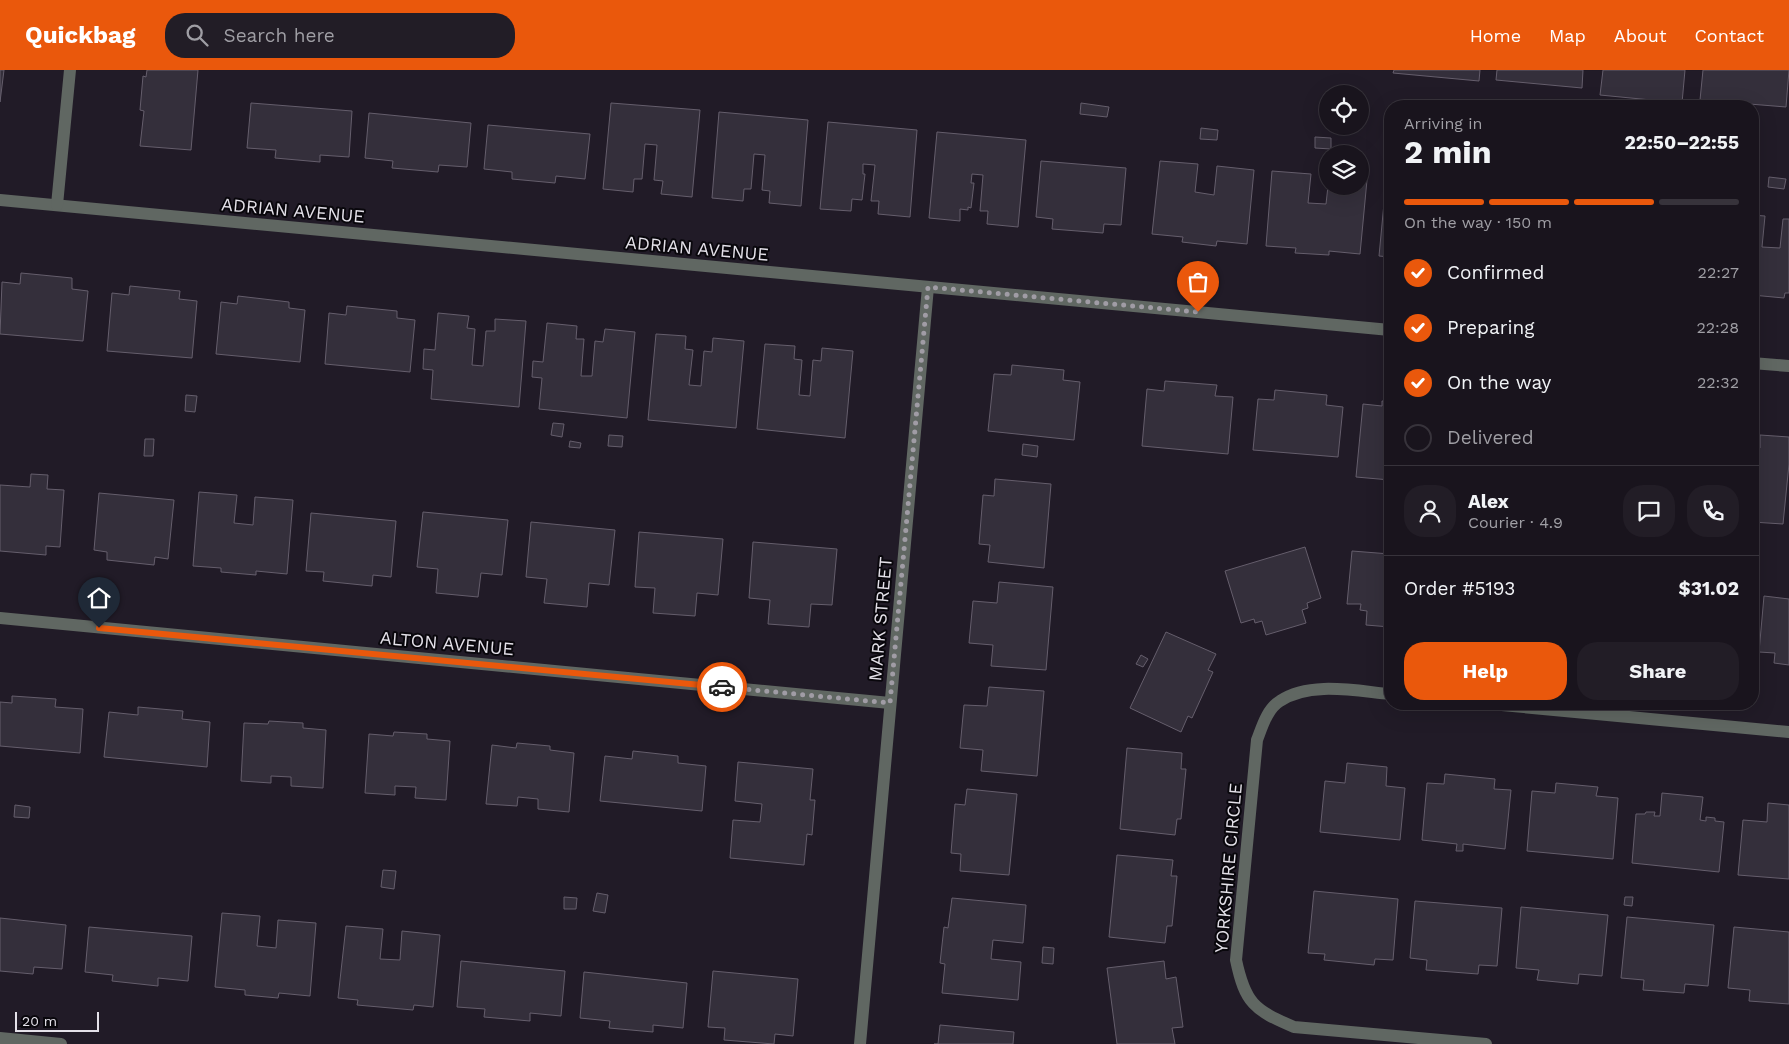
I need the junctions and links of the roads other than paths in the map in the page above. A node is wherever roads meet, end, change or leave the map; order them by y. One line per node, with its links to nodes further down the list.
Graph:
1 (70, 70): 3 (street)
2 (0, 200): 3 (street, ADRIAN AVENUE)
3 (57, 205): 4 (street, ADRIAN AVENUE)
4 (928, 287): 5 (street, ADRIAN AVENUE); 10 (street, MARK STREET)
5 (1384, 329)
6 (1759, 364): 7 (street)
7 (1789, 366)
8 (0, 618): 10 (street, ALTON AVENUE)
9 (1384, 693): 16 (street, YORKSHIRE CIRCLE)
10 (890, 703): 15 (street, MARK STREET)
11 (1556, 710): 12 (street)
12 (1789, 732)
13 (0, 1038): 14 (street)
14 (61, 1044)
15 (860, 1044)
16 (1486, 1044)

